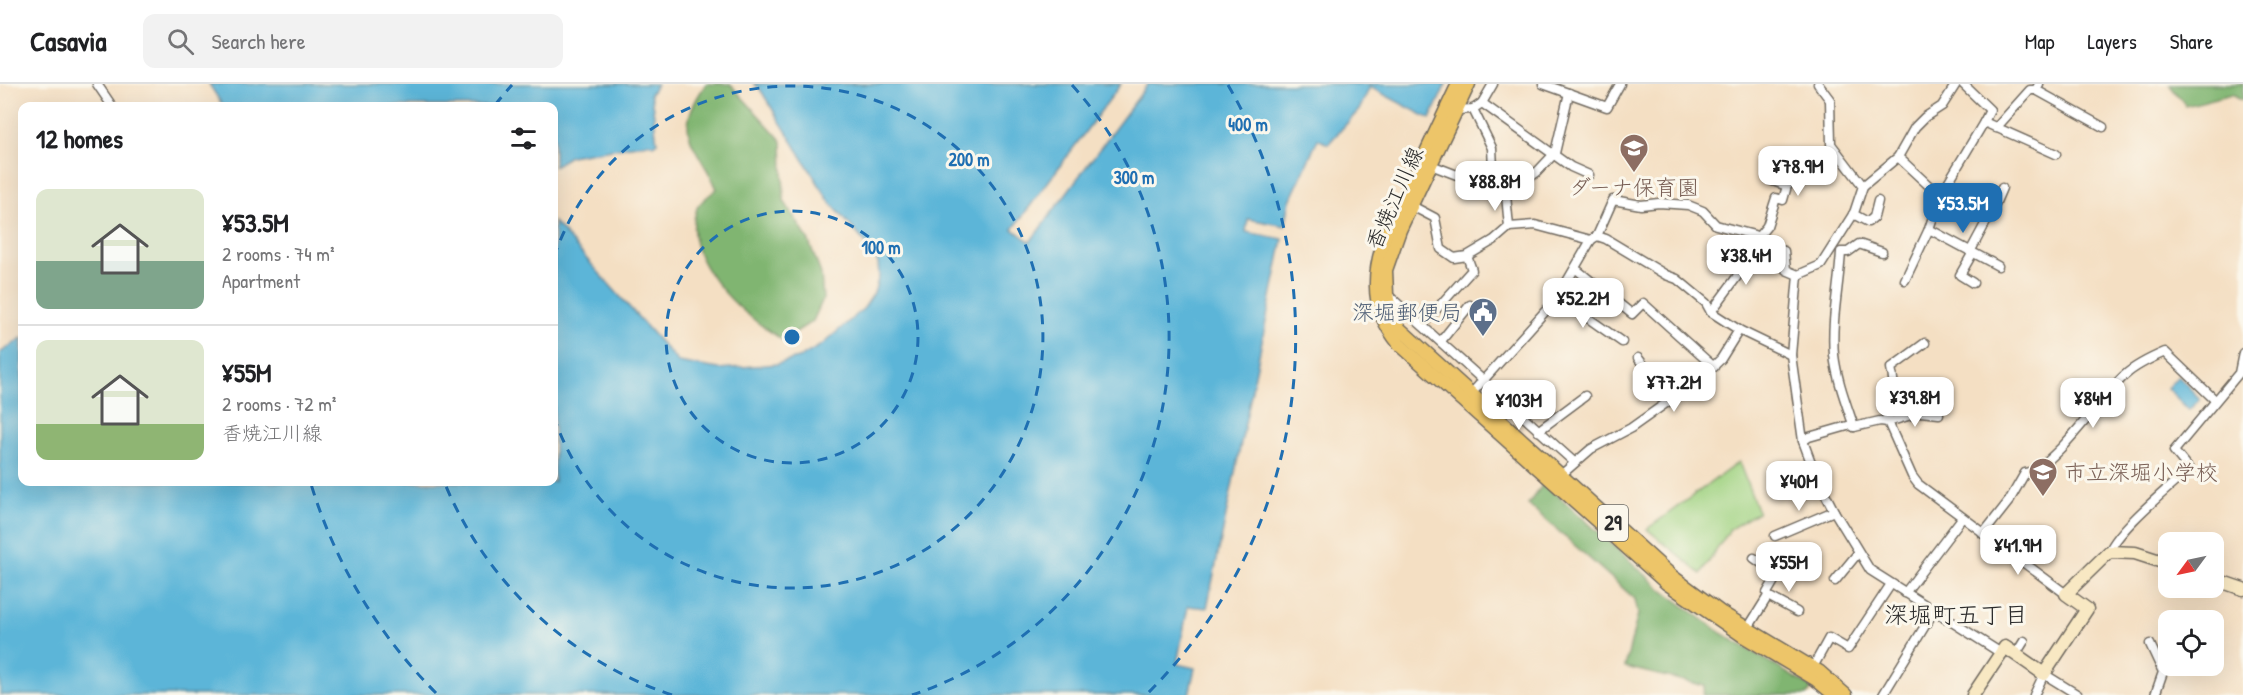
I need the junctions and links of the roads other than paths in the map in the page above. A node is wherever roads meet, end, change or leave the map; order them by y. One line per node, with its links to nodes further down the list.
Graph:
1 (97, 84): 12 (street)
2 (1458, 84): 46 (main road, 香焼江川線 / 29)
3 (1469, 84): 15 (main road, 香焼江川線 / 29)
4 (1493, 84): 13 (street)
5 (1543, 84): 11 (street)
6 (1620, 84): 11 (street)
7 (1818, 84): 20 (street)
8 (1956, 84): 22 (street)
9 (1963, 84): 16 (street)
10 (2038, 87): 17 (street); 18 (street)
11 (1569, 93): 19 (street)
12 (109, 102)
13 (1482, 103): 14 (street); 19 (street)
14 (1473, 109): 15 (street); 29 (street)
15 (1457, 110): 23 (main road, 香焼江川線 / 29)
16 (1984, 122): 18 (street); 30 (street)
17 (2103, 127)
18 (1996, 128): 21 (street)
19 (1555, 153): 24 (street); 29 (street)
20 (1837, 153): 26 (street); 27 (street)
21 (2056, 154)
22 (1898, 157): 27 (street); 30 (street)
23 (1431, 165): 29 (street); 32 (main road, 香焼江川線 / 29)
24 (1589, 175)
25 (1770, 180): 26 (street)
26 (1787, 186): 37 (street)
27 (1863, 186): 33 (street)
28 (2001, 188): 39 (street)
29 (1505, 194): 34 (street)
30 (1940, 196): 35 (street)
31 (1878, 201): 33 (street)
32 (1412, 206): 40 (street); 46 (main road, 香焼江川線 / 29)
33 (1853, 214): 43 (street)
34 (1509, 226): 36 (street); 40 (street)
35 (1929, 230): 39 (street); 44 (street)
36 (1594, 238): 37 (street); 42 (street); 49 (street)
37 (1756, 241): 43 (street); 49 (street)
38 (1882, 252): 68 (street)
39 (1971, 253): 41 (street); 45 (street)
40 (1467, 256): 50 (street)
41 (1998, 266)
42 (1576, 269): 47 (street); 59 (street)
43 (1798, 275): 57 (street)
44 (1905, 280)
45 (1973, 282)
46 (1383, 286): 50 (street); 51 (main road, 香焼江川線 / 29)
47 (1558, 297): 54 (street); 60 (street)
48 (1470, 305): 53 (street)
49 (1711, 312): 52 (street)
50 (1423, 324): 53 (street)
51 (1393, 329): 61 (main road, 香焼江川線 / 29); 99 (main road, 香焼江川線 / 29)
52 (1739, 330): 57 (street); 59 (street)
53 (1441, 341): 60 (street)
54 (1622, 342)
55 (1925, 343): 66 (street)
56 (2243, 352): 63 (street)
57 (1791, 355): 71 (street)
58 (1638, 358): 64 (street)
59 (1714, 367): 64 (street)
60 (1482, 380): 61 (street); 67 (street)
61 (1472, 392): 70 (main road, 香焼江川線 / 29)
62 (1585, 396): 69 (street)
63 (2215, 400): 76 (street); 78 (street)
64 (1667, 402): 72 (street)
65 (1940, 414): 66 (street)
66 (1887, 422): 68 (street); 75 (street)
67 (1529, 423): 69 (street); 70 (street)
68 (1854, 427): 71 (street)
69 (1538, 431): 72 (street)
70 (1517, 436): 73 (main road, 香焼江川線 / 29)
71 (1803, 441): 74 (street)
72 (1574, 462): 73 (street)
73 (1561, 475): 91 (main road, 香焼江川線 / 29)
74 (1834, 511): 77 (street); 79 (street)
75 (1962, 518): 76 (street); 86 (street)
76 (1983, 534): 87 (street)
77 (1775, 536)
78 (2109, 552): 81 (main road); 87 (main road)
79 (1857, 554): 82 (street); 84 (street)
80 (1754, 558): 88 (street)
81 (2158, 561)
82 (1835, 581)
83 (2224, 582): 85 (main road)
84 (1891, 584): 86 (street); 96 (street)
85 (2243, 589)
86 (1905, 593): 89 (street)
87 (2066, 594): 97 (main road)
88 (1768, 596): 90 (street); 91 (street)
89 (1934, 611): 94 (street); 98 (street)
90 (1797, 612)
91 (1749, 626): 96 (main road, 香焼江川線 / 29)
92 (2024, 641): 95 (street)
93 (2150, 644): 104 (street)
94 (2001, 653): 95 (main road); 101 (main road)
95 (2016, 654): 97 (main road)
96 (1813, 667): 100 (main road, 香焼江川線 / 29)
97 (2044, 674): 102 (street); 103 (street)
98 (1884, 693)
99 (1834, 695)
100 (1846, 695)
101 (1973, 695)
102 (2034, 695)
103 (2078, 695)
104 (2155, 695)

